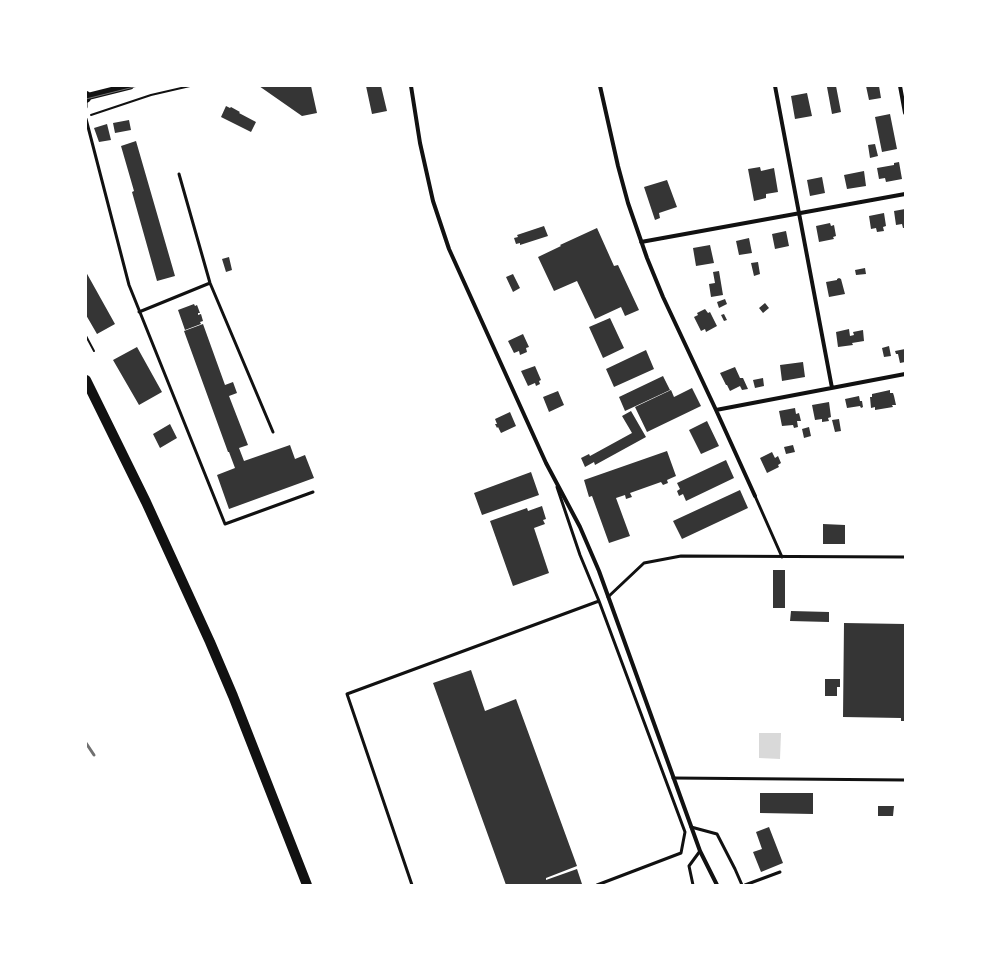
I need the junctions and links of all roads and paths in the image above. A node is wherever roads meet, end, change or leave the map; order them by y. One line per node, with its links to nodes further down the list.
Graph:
1 (130, 86): 7 (street)
2 (190, 86): 9 (path)
3 (411, 86): 23 (street)
4 (600, 86): 13 (street)
5 (775, 86): 12 (street)
6 (900, 86): 8 (street)
7 (86, 99)
8 (905, 113)
9 (86, 117): 15 (lane)
10 (178, 174): 14 (lane)
11 (905, 194): 12 (street)
12 (798, 213): 13 (street); 20 (street)
13 (641, 242): 21 (street)
14 (210, 283): 15 (lane); 22 (lane)
15 (140, 312): 24 (lane)
16 (86, 336): 17 (path)
17 (94, 351)
18 (905, 374): 20 (street)
19 (86, 380): 35 (main road)
20 (832, 388): 21 (street)
21 (716, 410): 25 (street)
22 (273, 432)
23 (555, 480): 28 (street); 29 (lane)
24 (313, 492)
25 (755, 496): 26 (lane)
26 (782, 556): 27 (lane); 28 (lane)
27 (905, 557)
28 (608, 597): 30 (street)
29 (599, 601): 36 (lane); 37 (lane)
30 (673, 778): 31 (lane); 32 (street)
31 (905, 780)
32 (691, 827): 33 (street); 40 (lane)
33 (700, 852): 38 (lane); 39 (street)
34 (780, 872): 41 (lane)
35 (307, 885)
36 (412, 885)
37 (597, 885)
38 (693, 885)
39 (717, 885)
40 (742, 885)
41 (746, 885)

